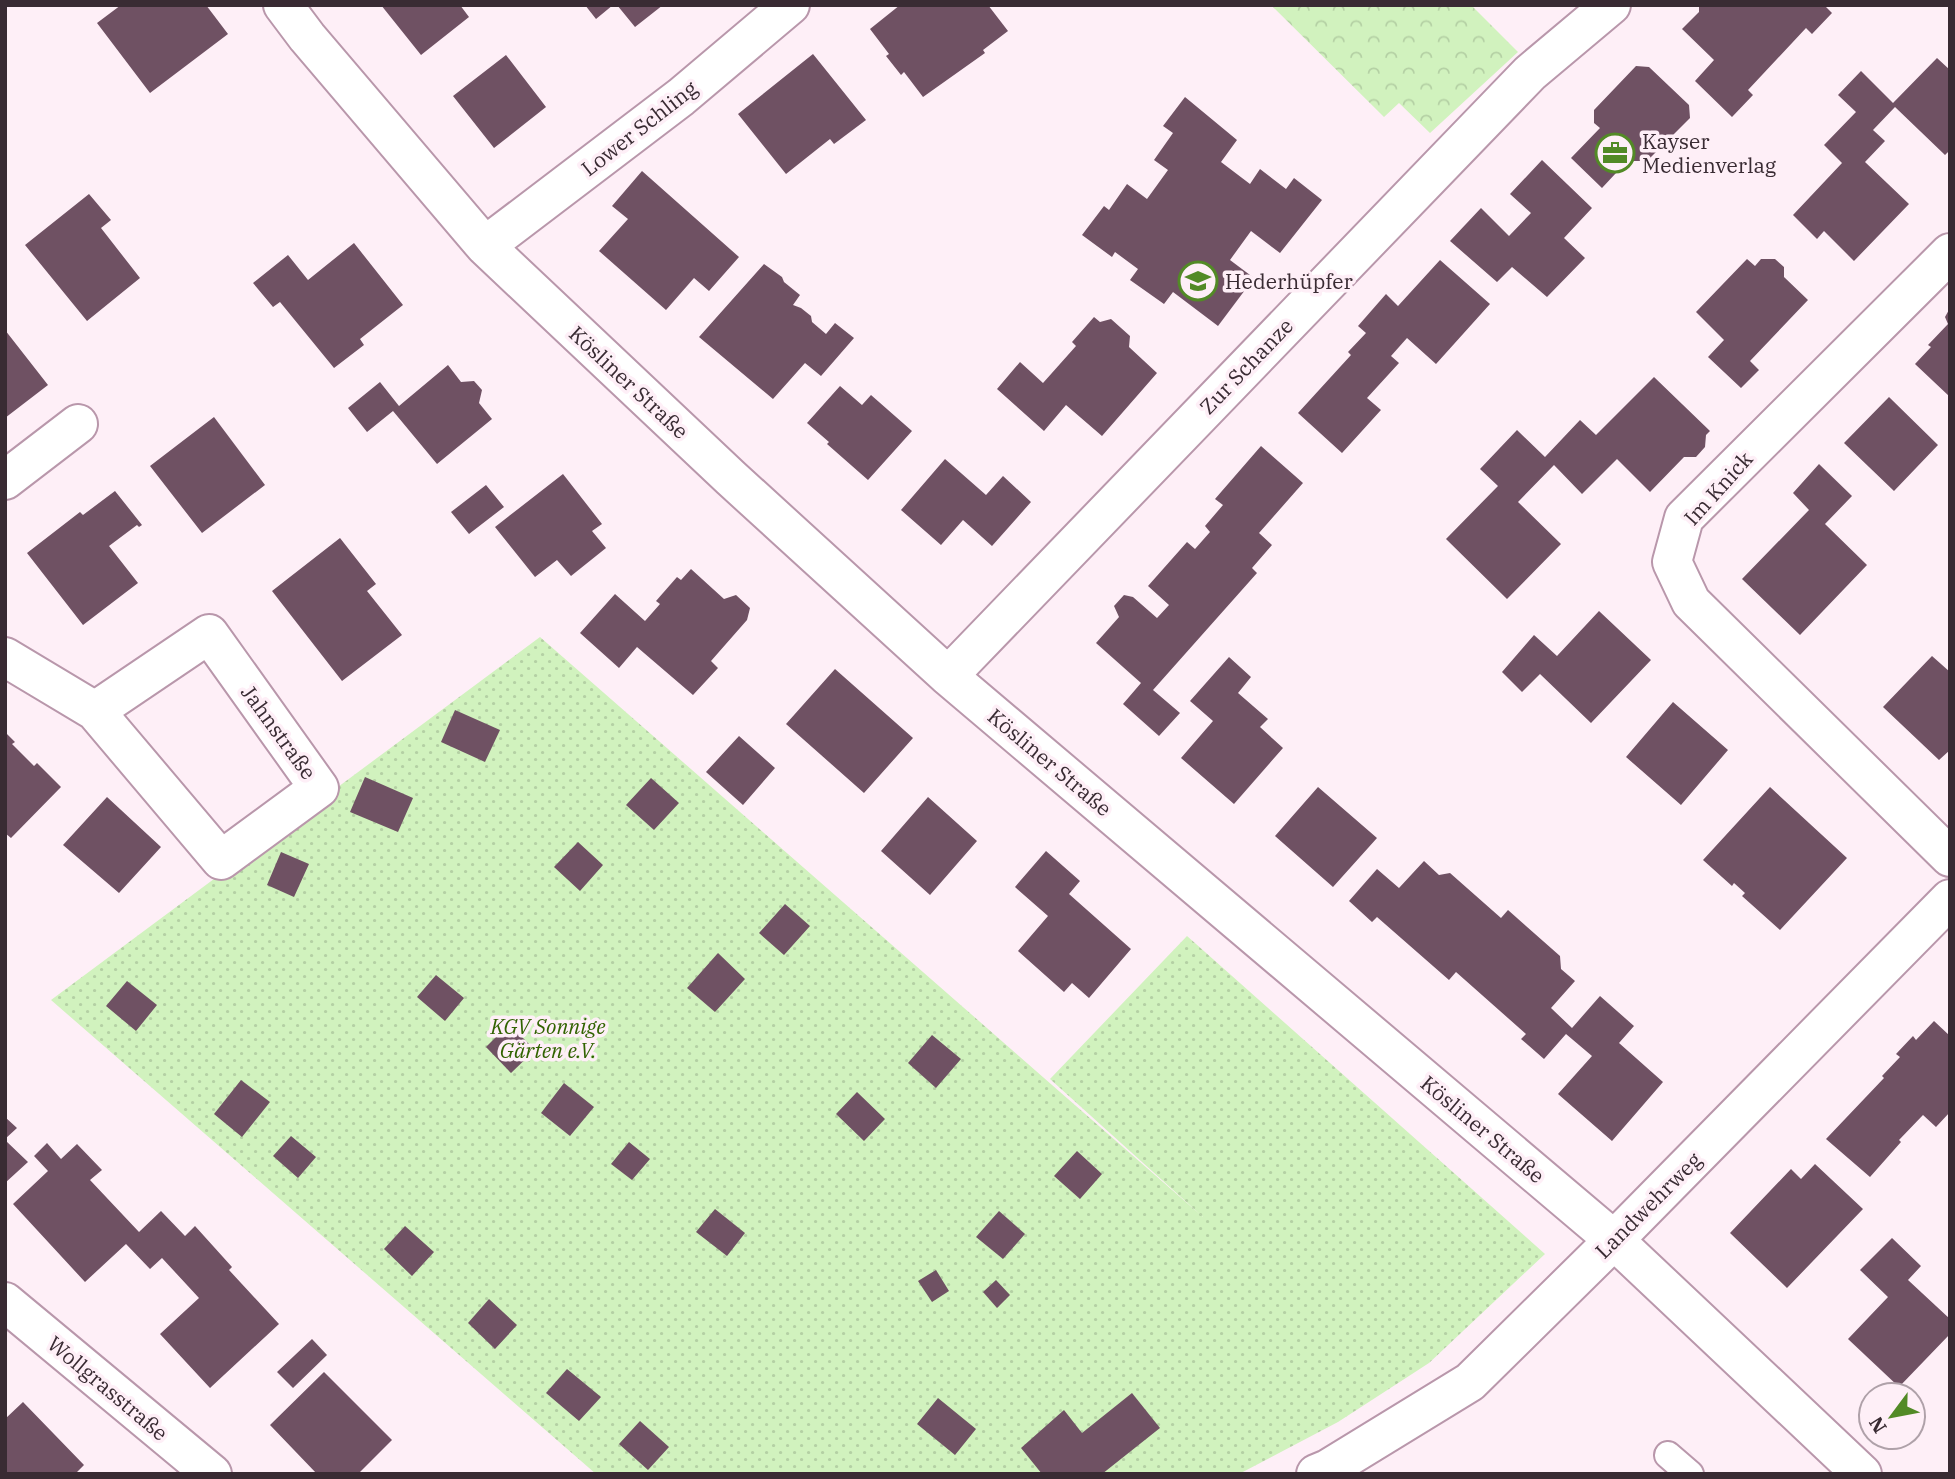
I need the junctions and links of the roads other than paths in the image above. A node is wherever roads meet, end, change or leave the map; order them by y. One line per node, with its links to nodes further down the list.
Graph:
1 (283, 5): 4 (street, Kösliner Straße)
2 (790, 5): 4 (street, Lower Schling)
3 (1611, 5): 9 (street, Zur Schanze)
4 (485, 246): 9 (street, Kösliner Straße)
5 (1950, 253): 11 (street, Im Knick)
6 (78, 424): 7 (street)
7 (5, 480)
8 (5, 657): 10 (street, Jahnstraße)
9 (948, 676): 13 (street, Kösliner Straße)
10 (94, 712): 10 (street, Jahnstraße)
11 (1950, 857)
12 (1950, 899): 13 (street, Landwehrweg)
13 (1614, 1240): 17 (street, Landwehrweg); 19 (street, Kösliner Straße)
14 (5, 1302): 16 (street, Wollgrasstraße)
15 (1668, 1455): 18 (lane)
16 (212, 1474)
17 (1316, 1474)
18 (1690, 1474)
19 (1862, 1474)

